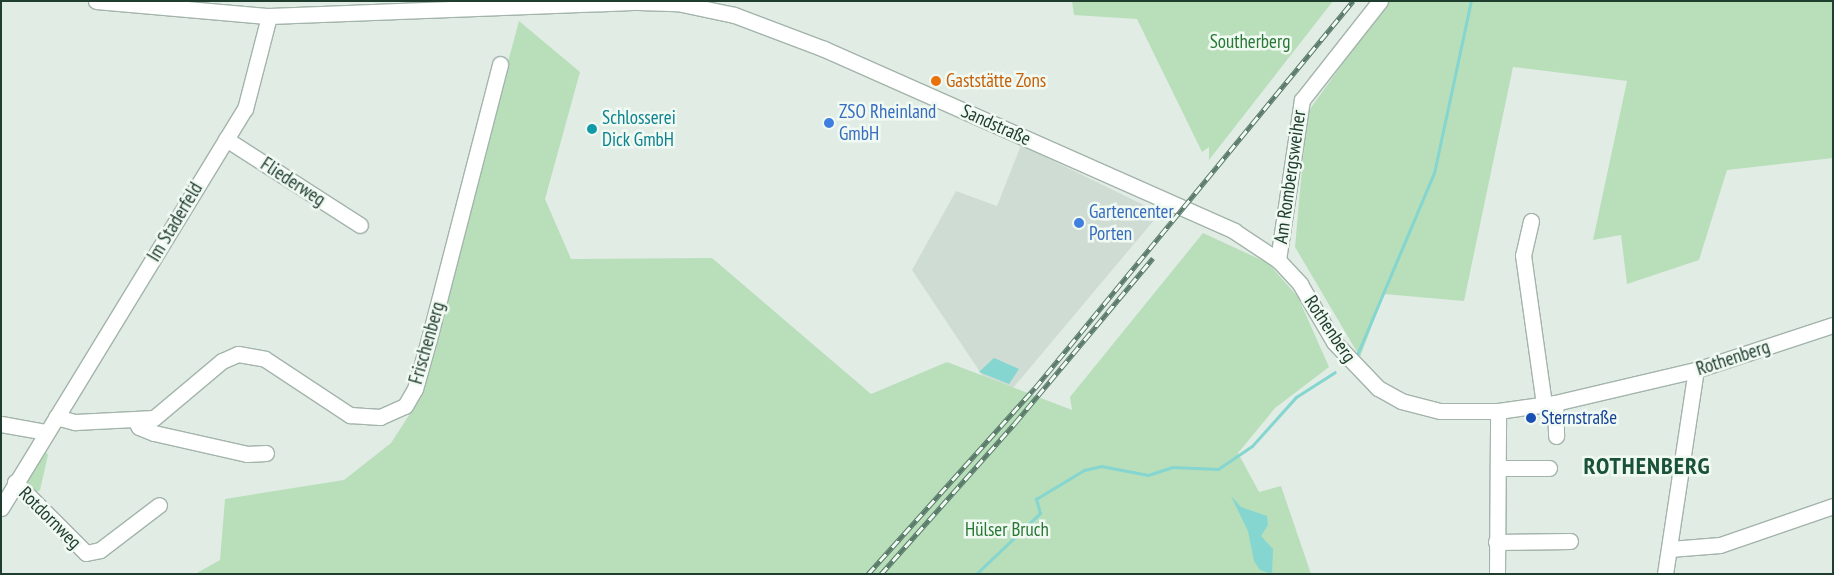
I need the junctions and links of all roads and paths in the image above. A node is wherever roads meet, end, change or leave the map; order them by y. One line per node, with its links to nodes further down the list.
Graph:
1 (96, 1): 4 (street, Sandstraße)
2 (1380, 1): 10 (street, Am Rombergsweiher)
3 (714, 6): 4 (street, Sandstraße); 7 (street, Sandstraße)
4 (269, 16): 6 (street, Im Staderfeld)
5 (500, 64): 16 (street, Frischenberg)
6 (226, 139): 9 (street, Fliederweg); 15 (street, Im Staderfeld)
7 (1191, 212): 10 (street, Rothenberg)
8 (1530, 221): 13 (street)
9 (360, 225)
10 (1278, 260): 14 (street, Rothenberg)
11 (1833, 325): 12 (street, Rothenberg)
12 (1696, 370): 13 (street, Rothenberg); 29 (street)
13 (1549, 404): 14 (street, Rothenberg); 19 (street)
14 (1498, 411): 21 (street)
15 (56, 417): 16 (street, Frischenberg); 18 (street, Im Staderfeld)
16 (135, 420): 20 (street)
17 (1, 424): 18 (street)
18 (46, 432): 23 (street, Im Staderfeld)
19 (1556, 436)
20 (266, 453)
21 (1498, 468): 22 (street); 28 (street)
22 (1549, 468)
23 (15, 482): 24 (street, Rotdornweg); 26 (street, Im Staderfeld)
24 (159, 505)
25 (1833, 506): 29 (street)
26 (1, 508)
27 (1570, 541): 28 (street)
28 (1496, 542): 30 (street)
29 (1670, 549): 31 (street)
30 (1496, 574)
31 (1664, 574)

